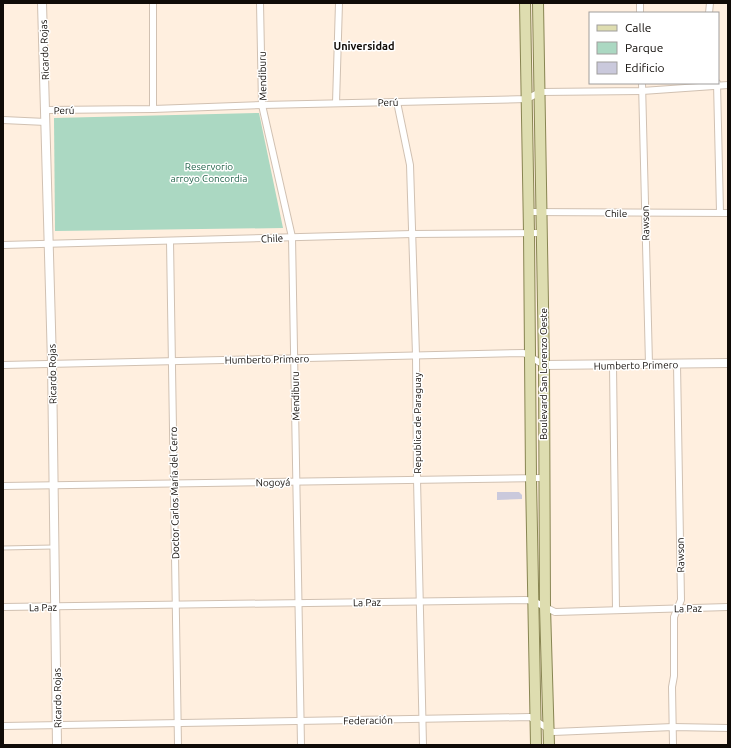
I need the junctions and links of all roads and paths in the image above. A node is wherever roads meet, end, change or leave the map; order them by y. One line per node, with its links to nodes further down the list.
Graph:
1 (42, 3): 17 (street, Ricardo Rojas)
2 (153, 3): 16 (street)
3 (260, 3): 15 (street, Mendiburu)
4 (339, 3): 14 (street)
5 (525, 3): 12 (main road, Boulevard San Lorenzo Oeste)
6 (538, 3): 10 (main road, Boulevard San Lorenzo Oeste)
7 (642, 84): 11 (street, Rawson)
8 (717, 85): 9 (street, Perú); 11 (street, Perú); 22 (street)
9 (728, 85)
10 (540, 92): 11 (street, Perú); 12 (street, Perú); 21 (main road, Boulevard San Lorenzo Oeste)
11 (642, 92): 24 (street, Rawson)
12 (527, 99): 13 (street, Perú); 20 (main road, Boulevard San Lorenzo Oeste)
13 (397, 102): 14 (street, Perú); 27 (street, Republica de Paraguay)
14 (336, 103): 15 (street, Perú)
15 (262, 105): 16 (street, Perú); 28 (street, Mendiburu)
16 (153, 109): 17 (street, Perú)
17 (46, 110): 19 (street, Ricardo Rojas)
18 (3, 120): 19 (street, Perú)
19 (46, 122): 30 (street, Ricardo Rojas)
20 (529, 212): 21 (street, Chile); 25 (main road, Boulevard San Lorenzo Oeste)
21 (542, 212): 24 (street, Chile); 26 (main road, Boulevard San Lorenzo Oeste)
22 (720, 212): 23 (street, Chile); 24 (street, Chile)
23 (728, 212)
24 (645, 213): 38 (street, Rawson)
25 (529, 233): 26 (street, Chile); 27 (street, Chile); 33 (main road, Boulevard San Lorenzo Oeste)
26 (541, 233): 41 (main road, Boulevard San Lorenzo Oeste)
27 (412, 234): 28 (street, Chile); 32 (street, Republica de Paraguay)
28 (292, 237): 29 (street, Chile); 34 (street, Mendiburu)
29 (170, 241): 30 (street, Chile); 35 (street, Doctor Carlos María del Cerro)
30 (49, 244): 31 (street, Chile); 36 (street, Ricardo Rojas)
31 (3, 245)
32 (416, 355): 33 (street, Humberto Primero); 34 (street, Humberto Primero); 45 (street, Republica de Paraguay)
33 (530, 356): 41 (street); 43 (main road, Boulevard San Lorenzo Oeste)
34 (294, 358): 35 (street, Humberto Primero); 46 (street, Mendiburu)
35 (172, 361): 36 (street, Humberto Primero); 47 (street, Doctor Carlos María del Cerro)
36 (52, 363): 40 (street, Humberto Primero); 48 (street, Ricardo Rojas)
37 (728, 363): 39 (street, Humberto Primero)
38 (649, 364): 39 (street, Humberto Primero); 42 (street, Humberto Primero)
39 (677, 364): 60 (street, Rawson)
40 (3, 365)
41 (544, 365): 42 (street, Humberto Primero); 44 (main road, Boulevard San Lorenzo Oeste)
42 (613, 365): 61 (street)
43 (531, 478): 44 (street, Nogoyá); 45 (street, Nogoyá); 53 (main road, Boulevard San Lorenzo Oeste)
44 (543, 478): 58 (main road, Boulevard San Lorenzo Oeste)
45 (417, 479): 46 (street, Nogoyá); 52 (street, Republica de Paraguay)
46 (296, 482): 47 (street, Nogoyá); 54 (street, Mendiburu)
47 (174, 483): 48 (street, Nogoyá); 55 (street, Doctor Carlos María del Cerro)
48 (54, 485): 49 (street, Nogoyá); 50 (street, Ricardo Rojas)
49 (3, 486)
50 (54, 547): 51 (lane); 56 (street, Ricardo Rojas)
51 (3, 548)
52 (420, 601): 53 (street, La Paz); 54 (street, La Paz); 62 (street, Republica de Paraguay)
53 (533, 601): 58 (street, La Paz); 63 (main road, Boulevard San Lorenzo Oeste)
54 (298, 603): 55 (street, La Paz); 64 (street, Mendiburu)
55 (175, 604): 56 (street, La Paz); 65 (street, Doctor Carlos María del Cerro)
56 (55, 606): 57 (street, La Paz); 66 (street, Ricardo Rojas)
57 (3, 607)
58 (545, 607): 61 (street, La Paz); 70 (main road, Boulevard San Lorenzo Oeste)
59 (728, 607): 60 (street, La Paz)
60 (678, 608): 61 (street, La Paz); 68 (street, Rawson)
61 (616, 610)
62 (422, 719): 63 (street, Federación); 64 (street, Federación); 74 (street, Republica de Paraguay)
63 (536, 720): 70 (street, Federación); 75 (main road, Boulevard San Lorenzo Oeste)
64 (300, 722): 65 (street, Federación); 73 (street, Mendiburu)
65 (177, 723): 66 (street, Federación); 72 (street, Doctor Carlos María del Cerro)
66 (57, 725): 67 (street, Federación); 71 (street, Ricardo Rojas)
67 (3, 726)
68 (673, 727): 69 (street, Federación); 70 (street, Federación); 77 (street, Rawson)
69 (728, 728)
70 (549, 729): 76 (main road, Boulevard San Lorenzo Oeste)
71 (57, 745)
72 (178, 745)
73 (301, 745)
74 (423, 745)
75 (536, 745)
76 (549, 745)
77 (673, 745)

